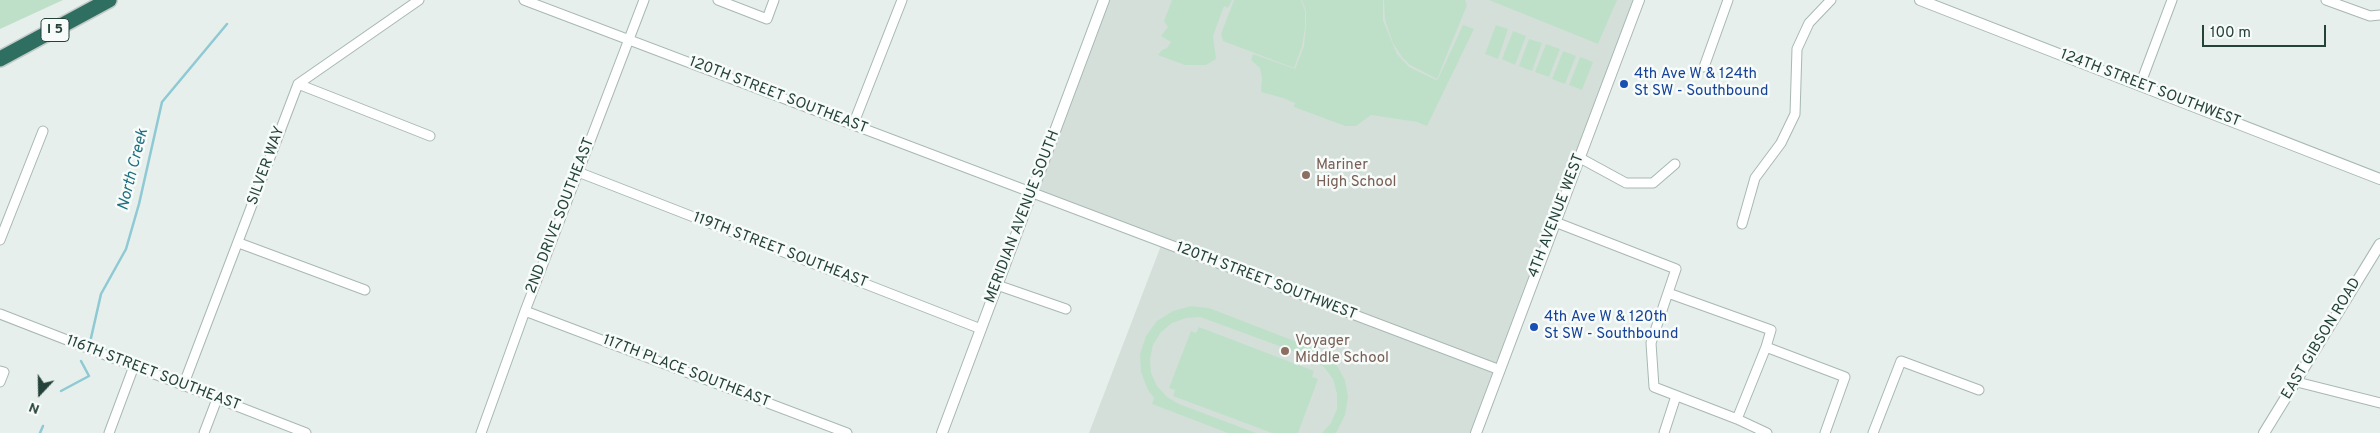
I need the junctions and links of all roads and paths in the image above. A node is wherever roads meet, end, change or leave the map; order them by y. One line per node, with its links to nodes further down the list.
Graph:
1 (110, 0): 17 (highway, I 5)
2 (419, 0): 19 (street)
3 (524, 0): 16 (street, 120TH STREET SOUTHEAST)
4 (644, 0): 16 (street, 2ND DRIVE SOUTHEAST)
5 (718, 0): 6 (street)
6 (774, 0)
7 (902, 0): 21 (street)
8 (1104, 0): 28 (street, MERIDIAN AVENUE SOUTH)
9 (1639, 0): 24 (street, 4TH AVENUE WEST)
10 (1728, 0): 18 (street)
11 (1831, 0): 30 (street)
12 (1920, 0): 20 (street, 124TH STREET SOUTHWEST)
13 (2172, 0): 20 (street)
14 (2326, 0): 15 (street)
15 (2380, 14)
16 (629, 40): 21 (street, 120TH STREET SOUTHEAST); 26 (street, 2ND DRIVE SOUTHEAST)
17 (0, 59)
18 (1704, 67)
19 (298, 84): 23 (street); 32 (street, SILVER WAY)
20 (2140, 85): 27 (street, 124TH STREET SOUTHWEST)
21 (853, 125): 28 (street, 120TH STREET SOUTHEAST)
22 (43, 131): 31 (street)
23 (430, 136)
24 (1580, 158): 25 (street); 29 (street, 4TH AVENUE WEST)
25 (1675, 164)
26 (578, 172): 38 (street, 2ND DRIVE SOUTHEAST); 40 (street, 119TH STREET SOUTHEAST)
27 (2380, 179)
28 (1033, 192): 34 (street, MERIDIAN AVENUE SOUTH); 43 (street, 120TH STREET SOUTHWEST)
29 (1555, 222): 36 (street); 43 (street, 4TH AVENUE WEST)
30 (1742, 224)
31 (0, 240)
32 (239, 243): 35 (street); 47 (street, SILVER WAY)
33 (2380, 244): 46 (street, EAST GIBSON ROAD)
34 (998, 285): 37 (street); 40 (street, MERIDIAN AVENUE SOUTH)
35 (365, 290)
36 (1668, 293): 41 (street); 49 (street)
37 (1066, 309)
38 (525, 311): 56 (street, 2ND DRIVE SOUTHEAST); 57 (street, 117TH PLACE SOUTHEAST)
39 (0, 314): 42 (street, 116TH STREET SOUTHEAST)
40 (981, 330): 58 (street, MERIDIAN AVENUE SOUTH)
41 (1766, 347): 52 (street); 62 (street)
42 (134, 366): 47 (street, 116TH STREET SOUTHEAST); 53 (street)
43 (1500, 370): 59 (street, 4TH AVENUE WEST)
44 (2, 372): 45 (street)
45 (0, 382)
46 (2297, 382): 51 (street); 64 (street, EAST GIBSON ROAD)
47 (184, 386): 50 (street, 116TH STREET SOUTHEAST)
48 (1980, 390): 63 (street)
49 (1676, 396): 52 (street); 60 (street)
50 (217, 399): 54 (street); 55 (street, 116TH STREET SOUTHEAST)
51 (2380, 402)
52 (1737, 419): 61 (street)
53 (109, 433)
54 (204, 433)
55 (306, 433)
56 (481, 433)
57 (847, 433)
58 (942, 433)
59 (1476, 433)
60 (1664, 433)
61 (1767, 433)
62 (1825, 433)
63 (1874, 433)
64 (2264, 433)

